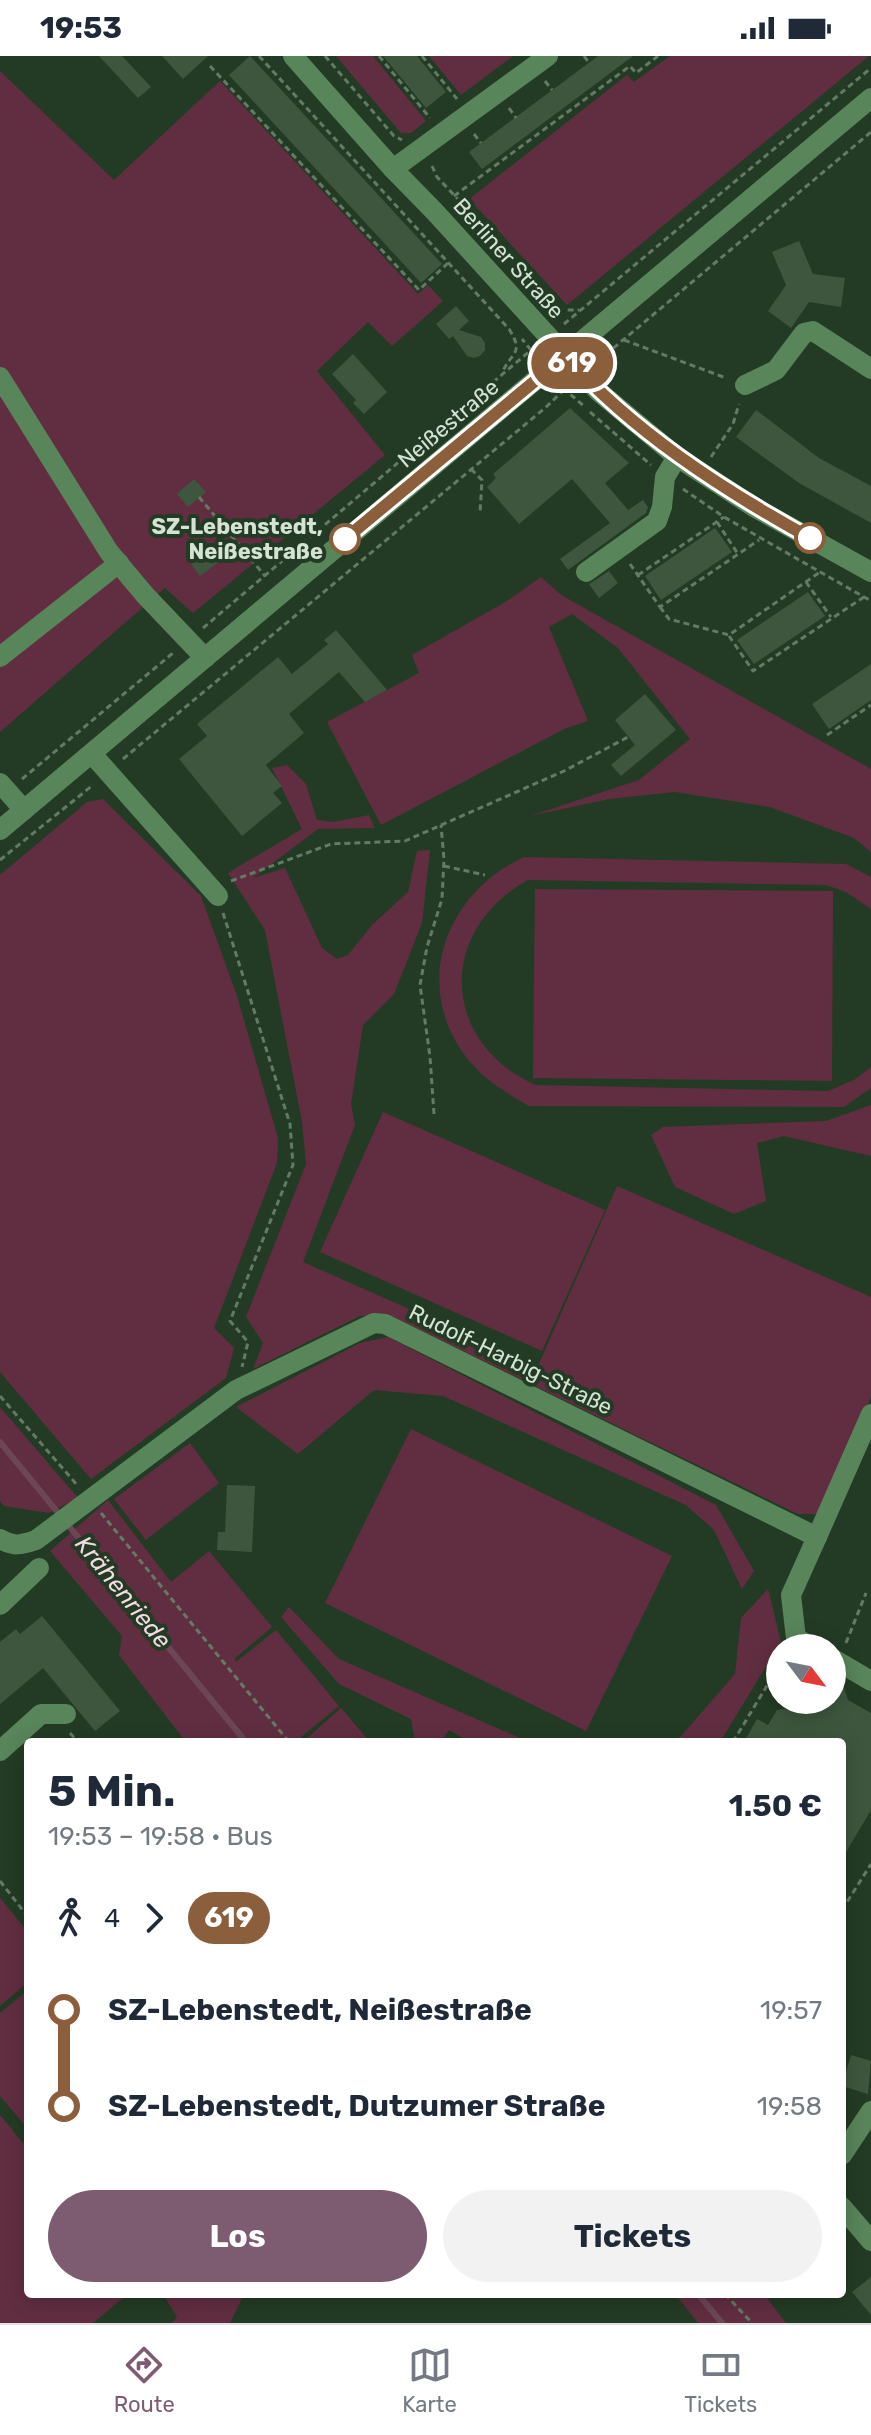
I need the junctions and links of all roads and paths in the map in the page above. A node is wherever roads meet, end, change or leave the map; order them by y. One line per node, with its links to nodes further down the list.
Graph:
1 (259, 56): 26 (path)
2 (293, 56): 23 (street, Berliner Straße)
3 (325, 56): 21 (path)
4 (379, 56): 18 (path)
5 (422, 56): 15 (path)
6 (548, 56): 23 (street)
7 (584, 56): 9 (path)
8 (658, 56): 24 (path)
9 (589, 63)
10 (210, 66): 26 (path)
11 (871, 68): 27 (path)
12 (543, 78): 13 (path)
13 (552, 90)
14 (871, 98): 31 (street, Neißestraße)
15 (460, 102)
16 (507, 104): 17 (path)
17 (516, 118)
18 (433, 123)
19 (470, 130): 22 (path)
20 (871, 132): 30 (path)
21 (411, 139)
22 (481, 143)
23 (393, 169): 31 (street, Berliner Straße)
24 (454, 195): 25 (path); 27 (path)
25 (449, 200)
26 (448, 263): 35 (path)
27 (582, 310): 28 (path)
28 (563, 325)
29 (512, 326): 35 (path)
30 (624, 340): 33 (path); 36 (path)
31 (565, 356): 38 (street, Berliner Straße); 61 (street, Neißestraße)
32 (871, 369): 36 (street)
33 (612, 374)
34 (0, 377): 48 (street)
35 (501, 377): 53 (path)
36 (745, 385): 40 (path)
37 (564, 389): 39 (path)
38 (677, 457): 40 (street, Berliner Straße); 46 (street)
39 (471, 469): 42 (path); 66 (path)
40 (701, 472): 51 (street, Berliner Straße)
41 (199, 497): 53 (path)
42 (480, 513)
43 (724, 517): 44 (path)
44 (717, 522): 47 (path); 52 (path)
45 (761, 538): 47 (path)
46 (619, 548): 49 (street); 52 (path)
47 (738, 554): 56 (path)
48 (119, 563): 59 (street); 60 (street)
49 (586, 572)
50 (820, 572): 54 (path)
51 (871, 572)
52 (638, 575): 56 (path)
53 (265, 576): 59 (path)
54 (806, 582): 57 (path); 58 (path)
55 (864, 597): 57 (path)
56 (660, 607): 58 (path)
57 (831, 617): 58 (path)
58 (729, 635)
59 (188, 640): 61 (street); 67 (path)
60 (0, 657)
61 (205, 658): 65 (street, Neißestraße)
62 (871, 705): 63 (path)
63 (827, 735)
64 (628, 737): 69 (path)
65 (92, 754): 66 (street); 68 (street, Neißestraße)
66 (108, 772): 71 (path); 74 (street)
67 (4, 787): 68 (street)
68 (24, 810): 70 (street, Neißestraße)
69 (441, 825): 72 (path); 74 (path)
70 (0, 830)
71 (0, 860)
72 (444, 866): 73 (path); 75 (path)
73 (485, 875)
74 (215, 892): 76 (path)
75 (434, 1114)
76 (236, 1390): 79 (street, Rudolf-Harbig-Straße); 80 (street, Rudolf-Harbig-Straße)
77 (0, 1396): 79 (path)
78 (871, 1414): 80 (street)
79 (84, 1506): 81 (street, Rudolf-Harbig-Straße); 91 (path)
80 (817, 1537): 85 (street)
81 (0, 1539)
82 (39, 1568): 84 (street)
83 (866, 1593): 86 (path)
84 (0, 1605)
85 (796, 1634)
86 (846, 1636)
87 (846, 1666): 88 (street)
88 (871, 1681)
89 (766, 1687): 92 (path)
90 (66, 1714): 93 (street)
91 (286, 1738)
92 (735, 1738)
93 (0, 1751)
94 (871, 1864): 96 (path)
95 (0, 1881): 97 (path)
96 (846, 1904)
97 (24, 1912)
98 (871, 2111): 99 (street)
99 (846, 2149)
100 (846, 2212): 101 (street)
101 (871, 2241)
102 (729, 2298): 103 (path)
103 (752, 2323)

